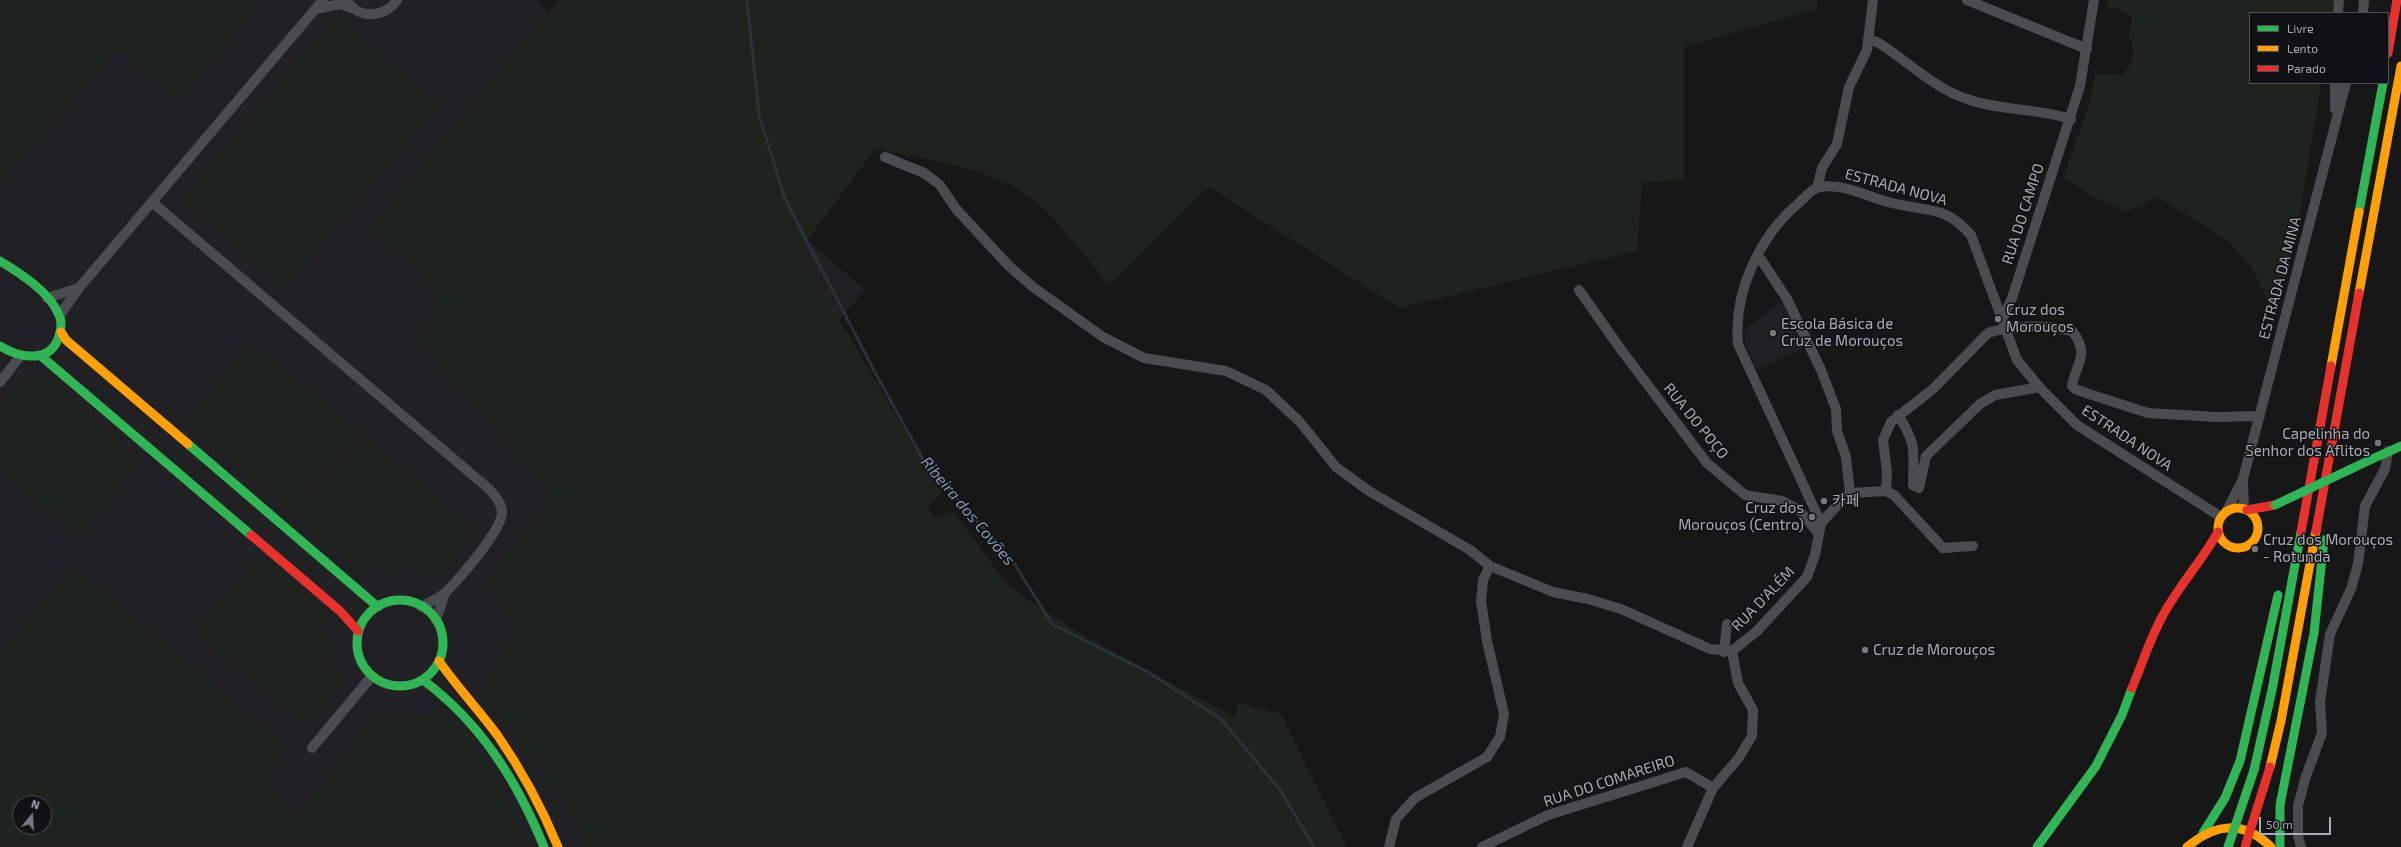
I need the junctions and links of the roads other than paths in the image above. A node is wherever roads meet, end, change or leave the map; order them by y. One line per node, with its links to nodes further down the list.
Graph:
1 (324, 0): 10 (street)
2 (347, 0): 11 (street)
3 (397, 0): 11 (street)
4 (1873, 0): 14 (street)
5 (1967, 0): 16 (street)
6 (2094, 0): 16 (street, RUA DO CAMPO)
7 (2339, 0): 12 (street)
8 (2364, 0): 13 (street)
9 (2397, 0): 15 (main road)
10 (316, 9): 11 (street); 25 (street)
11 (355, 10)
12 (2338, 12)
13 (2363, 12)
14 (1868, 40): 21 (street); 24 (street)
15 (2389, 46)
16 (2087, 49): 21 (street, RUA DO CAMPO)
17 (2401, 66): 45 (main road)
18 (2335, 84): 22 (street)
19 (2346, 84): 22 (street, ESTRADA DA MINA)
20 (2383, 84): 49 (main road)
21 (2071, 119): 32 (street, RUA DO CAMPO)
22 (2336, 119): 41 (street, ESTRADA DA MINA)
23 (885, 157): 58 (street)
24 (1817, 188): 26 (street); 32 (street, ESTRADA NOVA)
25 (152, 202): 28 (street); 59 (street)
26 (1758, 255): 47 (street); 53 (street)
27 (0, 261): 30 (main road)
28 (79, 288): 30 (street); 31 (street)
29 (1579, 290): 53 (street, RUA DO POÇO)
30 (47, 298): 31 (main road)
31 (60, 315): 34 (main road)
32 (2003, 318): 33 (street, ESTRADA NOVA)
33 (2006, 328): 39 (street, ESTRADA NOVA); 40 (street); 41 (street)
34 (61, 332): 36 (main road); 60 (main road)
35 (0, 346): 37 (main road)
36 (41, 356): 37 (main road); 64 (main road)
37 (19, 358): 38 (street)
38 (0, 382)
39 (2040, 387): 40 (street); 51 (street, ESTRADA NOVA)
40 (1898, 415): 46 (street)
41 (2260, 416): 44 (street, ESTRADA DA MINA)
42 (2401, 446): 43 (main road)
43 (2388, 451): 48 (main road, bridge); 83 (street)
44 (2243, 479): 50 (street, ESTRADA DA MINA); 51 (street, ESTRADA DA MINA)
45 (2325, 488): 80 (main road, bridge); 82 (main road)
46 (1886, 491): 47 (street); 55 (street)
47 (1850, 493): 53 (street)
48 (2275, 505): 50 (main road); 52 (main road)
49 (2305, 505): 71 (main road); 79 (main road, bridge)
50 (2246, 510): 51 (main road); 52 (main road)
51 (2224, 515): 54 (main road)
52 (2257, 524): 56 (main road)
53 (1820, 528): 65 (street, RUA D'ALÉM)
54 (2218, 532): 56 (main road); 57 (main road)
55 (1973, 546)
56 (2229, 546): 57 (main road)
57 (2204, 557): 77 (main road)
58 (1490, 566): 65 (street); 74 (street)
59 (445, 593): 61 (street); 62 (street)
60 (378, 606): 61 (main road); 64 (main road)
61 (422, 607): 62 (main road)
62 (436, 620): 66 (main road)
63 (1727, 624): 65 (street)
64 (358, 631): 67 (main road)
65 (1728, 651): 70 (street)
66 (440, 661): 68 (main road); 73 (main road)
67 (372, 676): 68 (main road); 69 (street)
68 (423, 680): 72 (main road)
69 (312, 748)
70 (1713, 788): 75 (street, RUA DO COMAREIRO); 76 (street)
71 (2203, 833): 78 (main road); 81 (main road)
72 (544, 847)
73 (558, 847)
74 (1389, 847)
75 (1482, 847)
76 (1687, 847)
77 (2037, 847)
78 (2187, 847)
79 (2228, 847)
80 (2245, 847)
81 (2270, 847)
82 (2280, 847)
83 (2301, 847)

